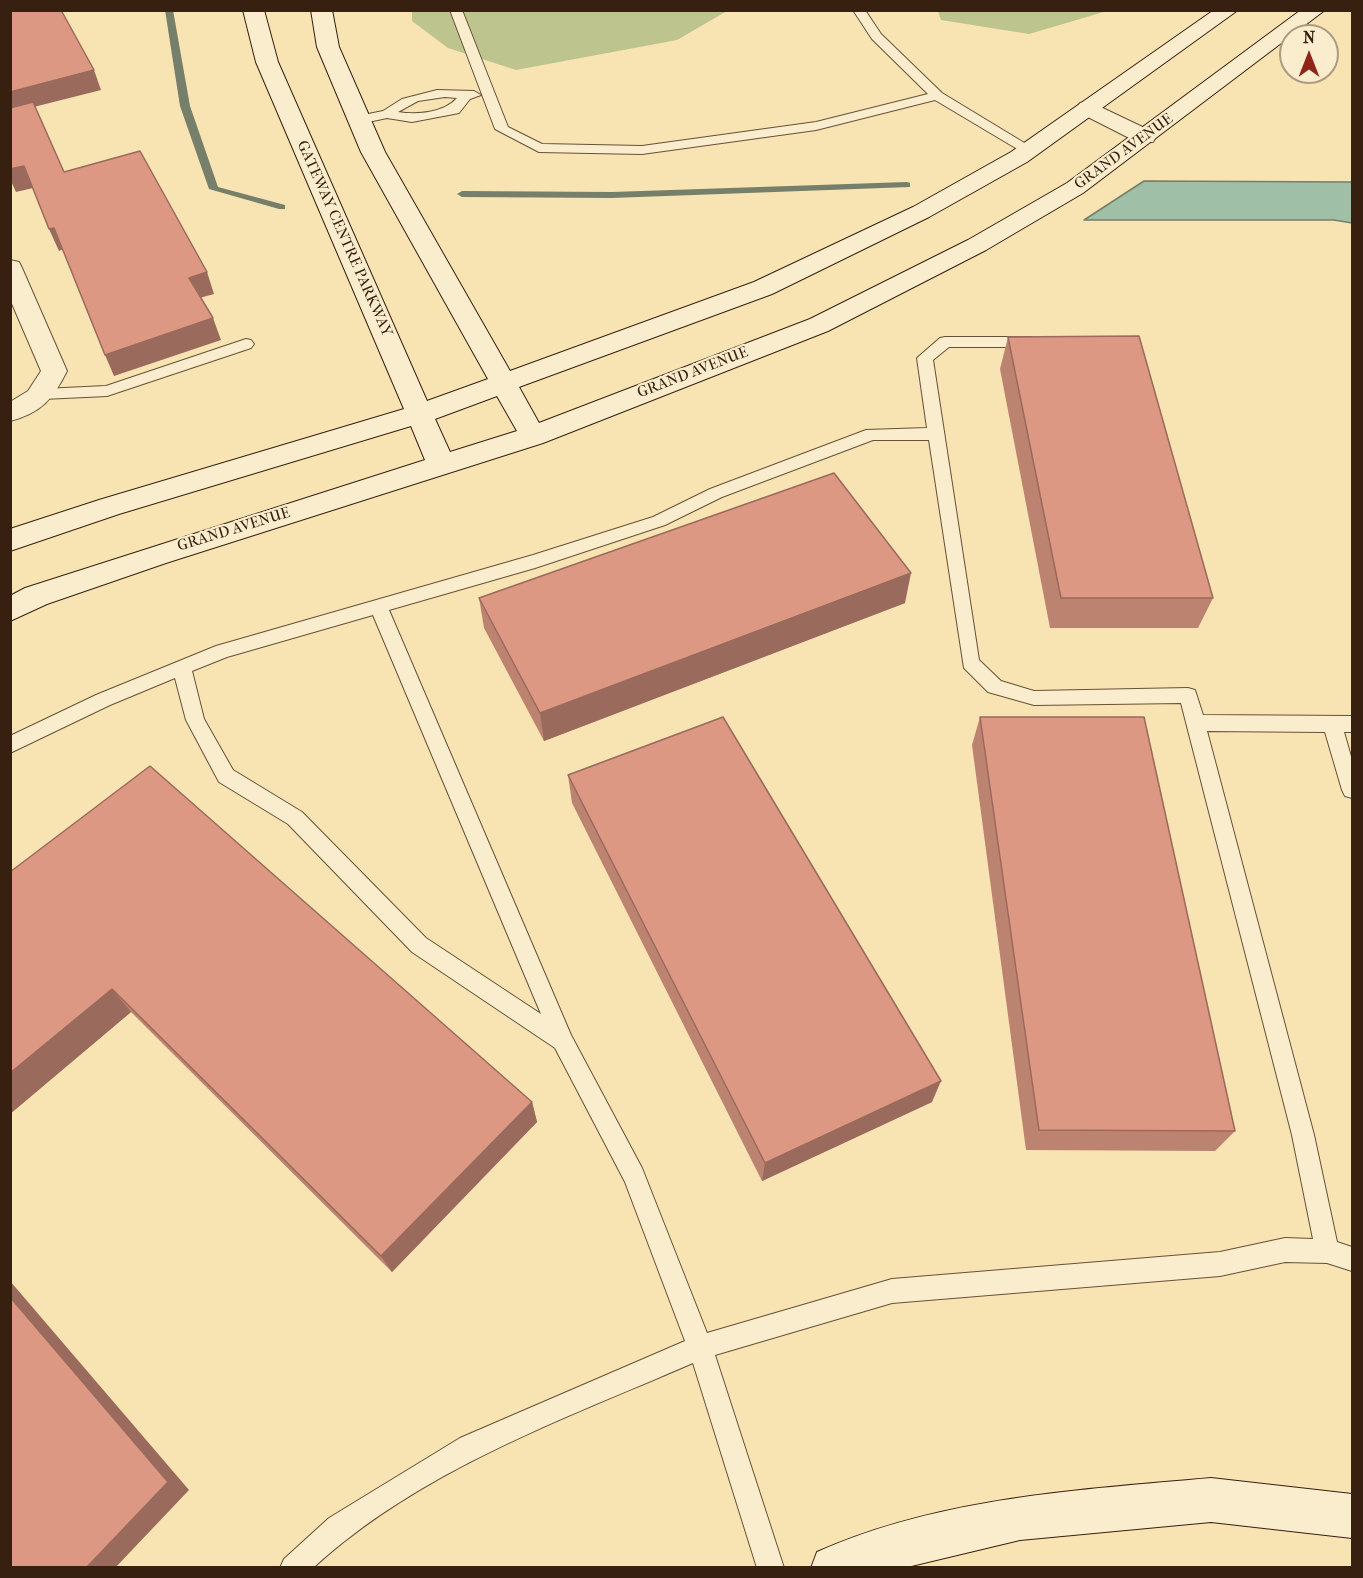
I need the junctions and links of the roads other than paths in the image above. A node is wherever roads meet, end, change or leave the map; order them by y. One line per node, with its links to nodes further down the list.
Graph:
1 (253, 10): 19 (street, GATEWAY CENTRE PARKWAY)
2 (321, 10): 10 (street)
3 (456, 10): 7 (lane)
4 (859, 10): 8 (lane)
5 (1228, 10): 9 (street)
6 (1315, 10): 11 (street, GRAND AVENUE)
7 (488, 92): 8 (lane); 10 (lane)
8 (937, 96): 12 (lane)
9 (1088, 108): 11 (street); 12 (street)
10 (360, 120): 16 (street)
11 (1144, 137): 21 (street, GRAND AVENUE)
12 (1029, 150): 16 (street)
13 (10, 268): 17 (street)
14 (1051, 341): 20 (lane)
15 (246, 344): 17 (lane)
16 (503, 385): 19 (street); 21 (street)
17 (42, 394): 18 (street)
18 (10, 412)
19 (420, 414): 22 (street, GATEWAY CENTRE PARKWAY); 23 (street)
20 (936, 434): 24 (lane); 27 (lane)
21 (533, 436): 22 (street, GRAND AVENUE)
22 (442, 466): 25 (street, GRAND AVENUE)
23 (10, 540)
24 (378, 606): 26 (lane); 32 (lane)
25 (10, 610)
26 (182, 667): 30 (lane); 32 (lane)
27 (1196, 723): 28 (lane); 33 (lane)
28 (1332, 724): 29 (lane); 31 (lane)
29 (1353, 724)
30 (10, 746)
31 (1353, 790)
32 (563, 1041): 35 (lane)
33 (1327, 1251): 34 (lane); 35 (lane)
34 (1353, 1258)
35 (700, 1347): 37 (lane); 38 (lane)
36 (1353, 1516): 39 (street)
37 (293, 1568)
38 (771, 1568)
39 (833, 1568)

